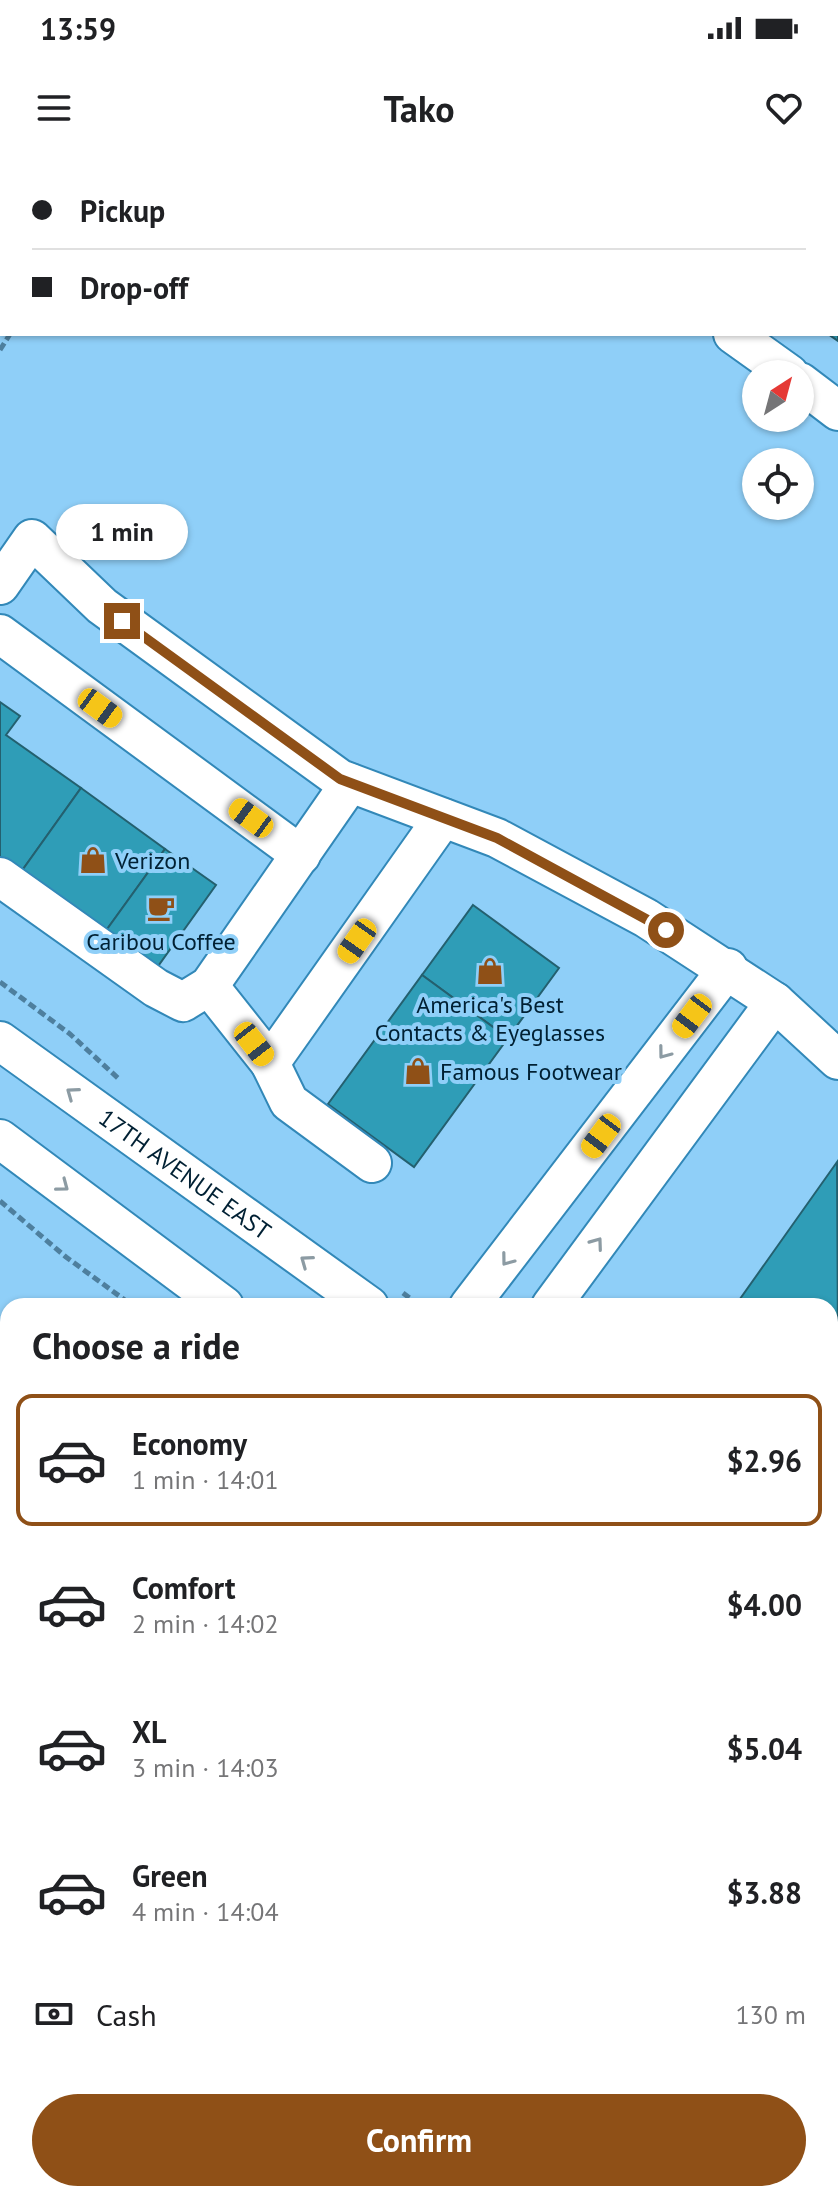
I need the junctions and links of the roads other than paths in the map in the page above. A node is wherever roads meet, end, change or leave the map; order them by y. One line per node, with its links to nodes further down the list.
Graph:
1 (736, 336): 2 (street)
2 (769, 360)
3 (814, 393): 4 (street)
4 (838, 411)
5 (0, 585): 7 (street)
6 (0, 634): 9 (street)
7 (350, 783): 8 (street); 9 (street)
8 (443, 818): 11 (street); 16 (street)
9 (301, 855): 12 (street)
10 (0, 877): 12 (street)
11 (728, 968): 13 (street); 21 (street, one-way to 21)
12 (209, 986): 16 (street)
13 (775, 1002): 15 (street); 22 (street, one-way to 13)
14 (0, 1041): 20 (street, 17TH AVENUE EAST, one-way to 14)
15 (838, 1060)
16 (270, 1063): 18 (street)
17 (0, 1139): 19 (street, one-way to 19)
18 (372, 1163)
19 (213, 1298)
20 (358, 1298)
21 (475, 1298)
22 (557, 1298)

